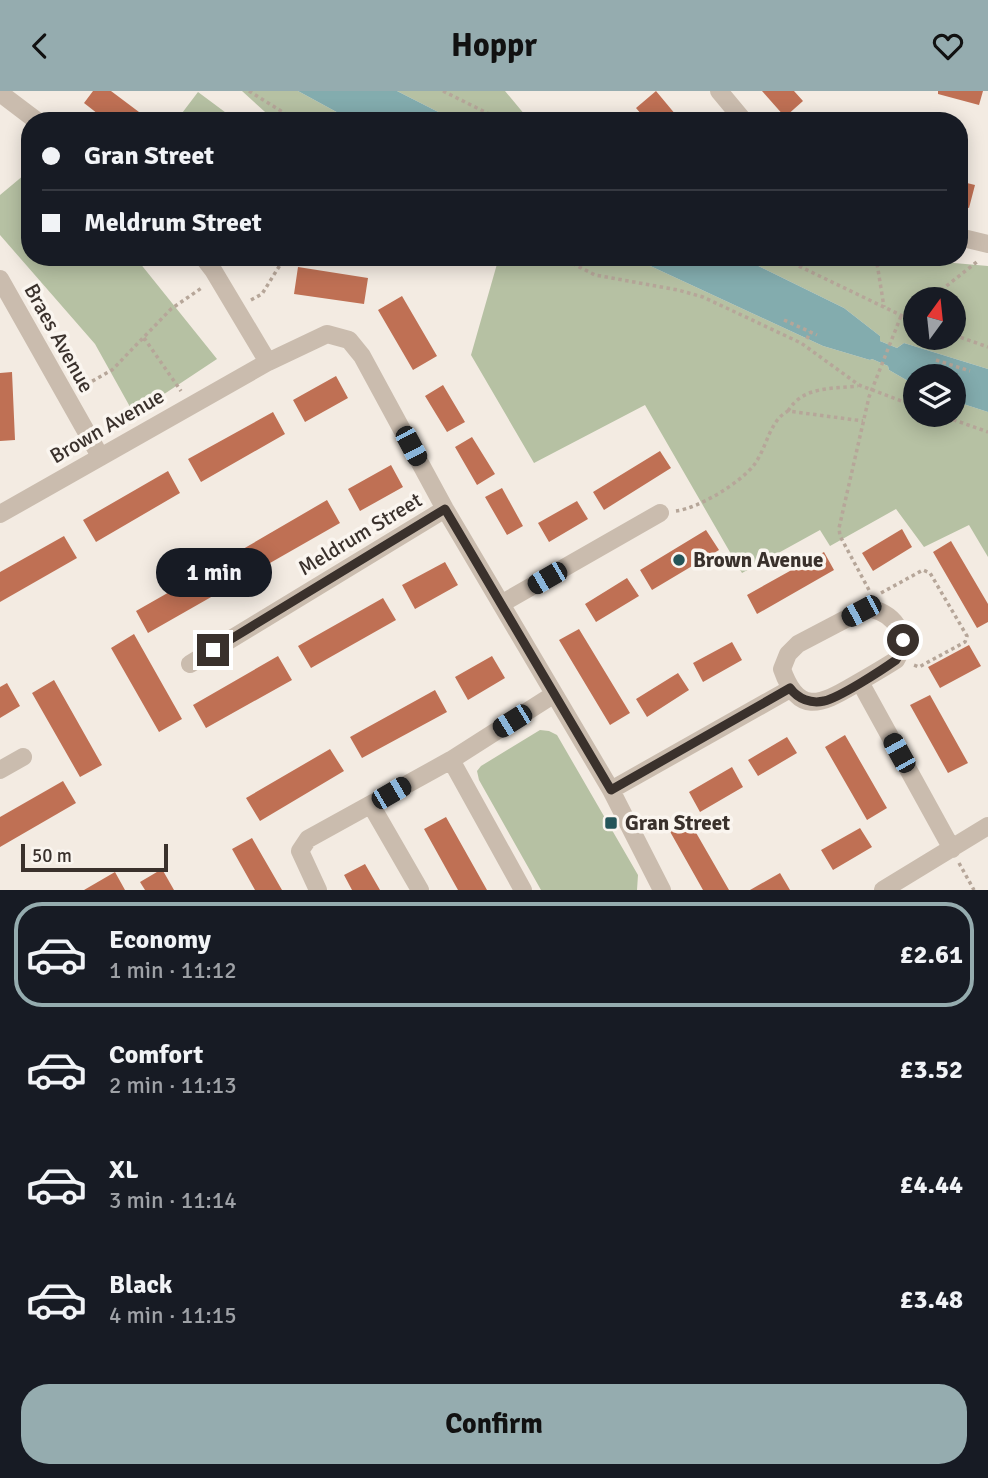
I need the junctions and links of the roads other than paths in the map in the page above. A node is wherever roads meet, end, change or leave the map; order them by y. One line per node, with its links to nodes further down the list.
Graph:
1 (719, 91): 4 (street)
2 (0, 93): 3 (street)
3 (25, 112)
4 (736, 112)
5 (968, 239): 6 (street)
6 (988, 244)
7 (209, 266): 9 (street)
8 (0, 279): 10 (street, Braes Avenue)
9 (268, 362): 10 (street, Brown Avenue); 11 (street, Brown Avenue)
10 (100, 456): 13 (street, Brown Avenue)
11 (445, 509): 14 (street, Brown Avenue); 15 (street, Meldrum Street)
12 (660, 513): 14 (street)
13 (0, 514)
14 (501, 604): 18 (street, Brown Avenue)
15 (190, 664)
16 (860, 682): 17 (street); 17 (street); 25 (street)
17 (790, 688): 22 (street)
18 (553, 695): 20 (street); 22 (street, Brown Avenue)
19 (23, 757): 21 (street)
20 (451, 760): 23 (street); 29 (street)
21 (0, 770)
22 (611, 790): 26 (street, Brown Avenue)
23 (371, 805): 27 (street); 28 (street)
24 (988, 826): 25 (street)
25 (952, 849): 30 (street)
26 (658, 889)
27 (318, 890)
28 (420, 890)
29 (523, 890)
30 (883, 890)

